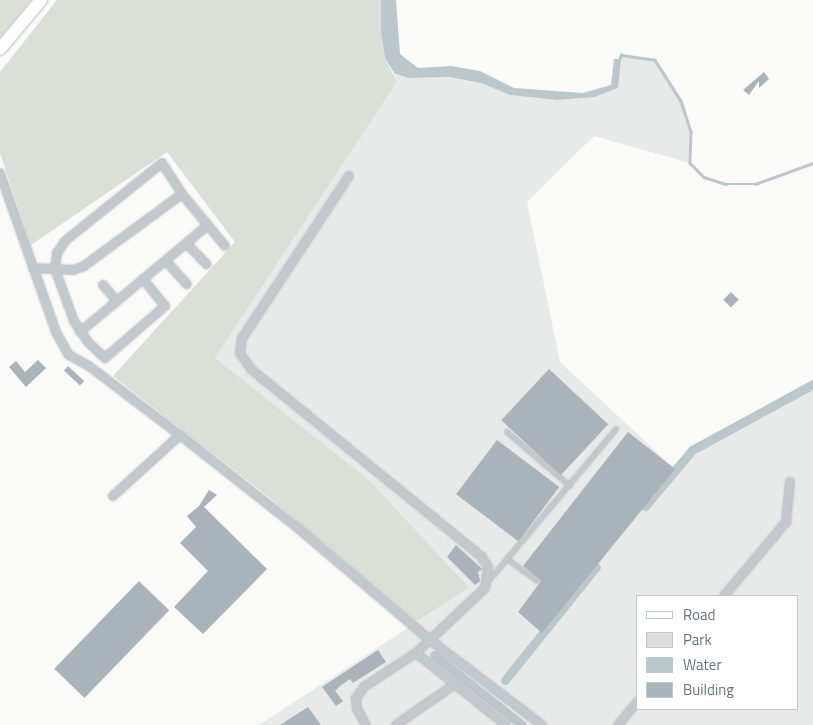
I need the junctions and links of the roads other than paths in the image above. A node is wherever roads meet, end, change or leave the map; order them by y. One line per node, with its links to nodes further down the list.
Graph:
1 (41, 0): 2 (main road)
2 (0, 49)
3 (0, 173): 11 (street)
4 (349, 176): 26 (street)
5 (182, 194): 6 (street); 12 (street); 12 (street)
6 (208, 225): 7 (street); 8 (street)
7 (186, 244): 9 (street); 10 (street)
8 (225, 246)
9 (166, 261): 13 (street); 14 (street)
10 (206, 264)
11 (34, 268): 12 (street); 20 (street)
12 (55, 269): 17 (street)
13 (143, 279): 16 (street); 17 (street)
14 (187, 284)
15 (103, 285): 16 (street)
16 (117, 301): 17 (street)
17 (80, 332)
18 (616, 429): 22 (lane)
19 (507, 432): 22 (lane)
20 (180, 435): 23 (street); 28 (street)
21 (790, 482): 27 (street)
22 (570, 486): 24 (lane)
23 (112, 496)
24 (507, 559): 25 (lane); 26 (lane)
25 (537, 582)
26 (487, 583): 28 (street)
27 (725, 595)
28 (430, 640): 29 (street); 35 (street)
29 (416, 653): 30 (street); 32 (street)
30 (456, 684): 33 (street); 34 (street)
31 (636, 703): 36 (street)
32 (366, 725)
33 (396, 725)
34 (506, 725)
35 (542, 725)
36 (618, 725)

